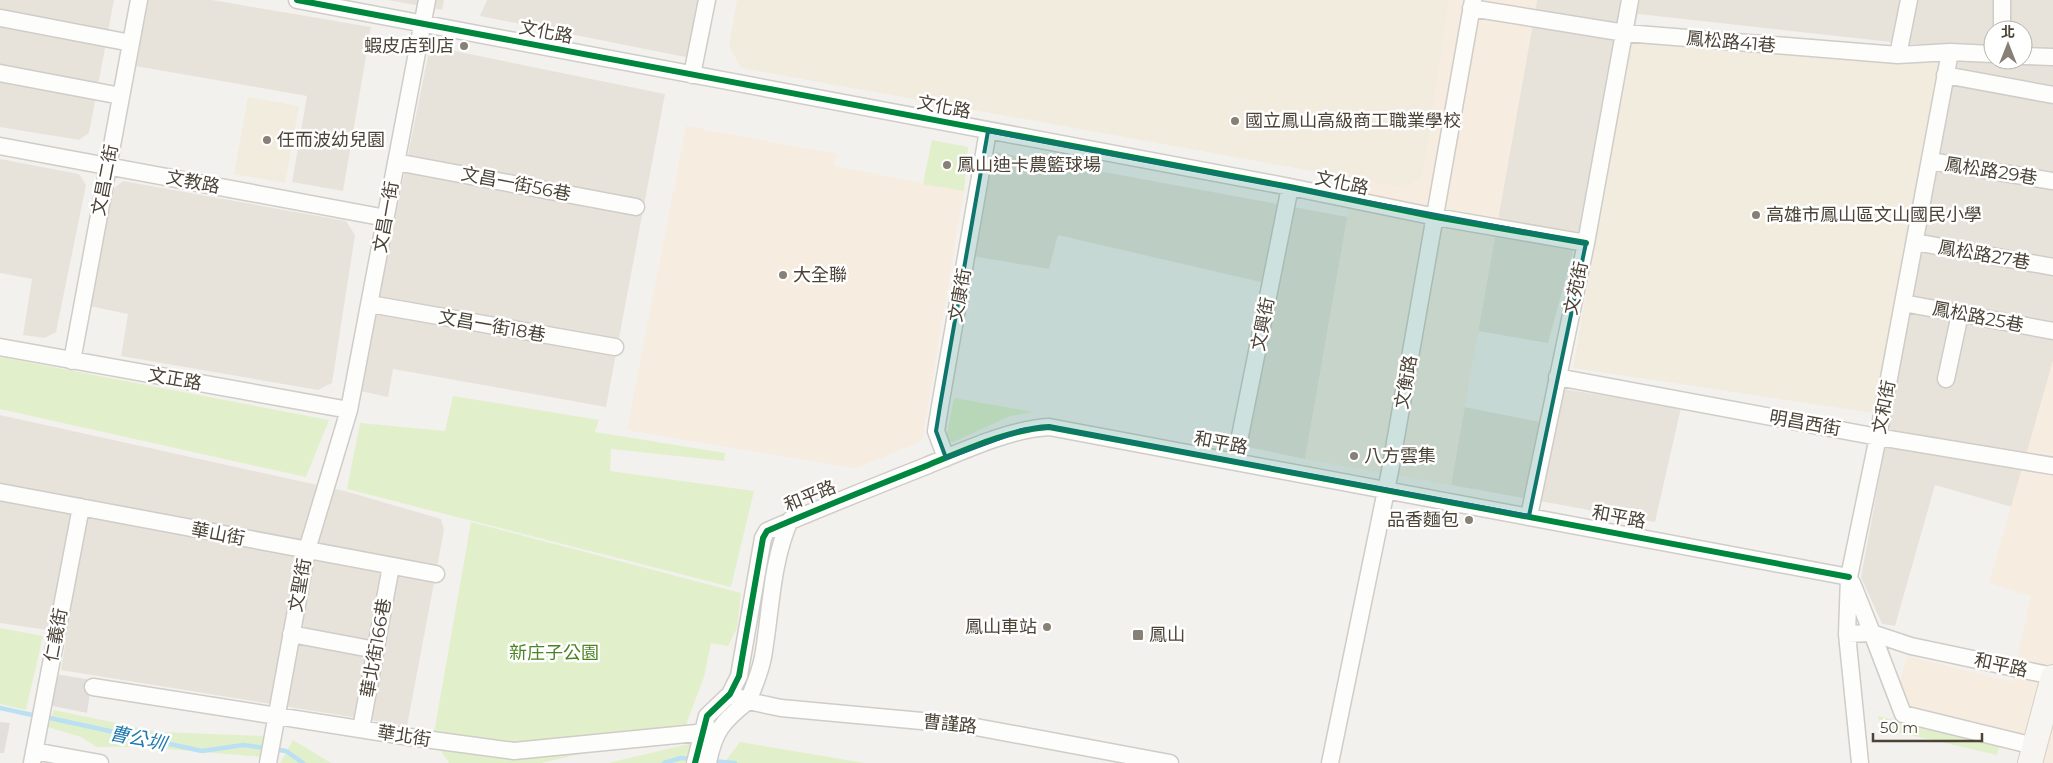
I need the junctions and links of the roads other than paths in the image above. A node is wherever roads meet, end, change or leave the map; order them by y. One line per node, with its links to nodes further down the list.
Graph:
1 (139, 0): 13 (street, 文昌二街)
2 (297, 0): 11 (street, 文化路)
3 (427, 0): 11 (street, 文昌一街)
4 (707, 0): 20 (street)
5 (1630, 0): 12 (street, 文苑街)
6 (1909, 0): 16 (street)
7 (2002, 0): 10 (street)
8 (1472, 4): 12 (street, 鳳松路41巷); 32 (street, 文衡路)
9 (1, 18): 13 (street)
10 (2002, 20)
11 (421, 24): 20 (street, 文化路); 27 (street, 文昌一街)
12 (1625, 33): 16 (street, 鳳松路41巷); 35 (street, 文苑街)
13 (131, 43): 23 (street, 文昌二街)
14 (1950, 52): 15 (street, 鳳松路41巷); 16 (street, 鳳松路41巷); 21 (street, 文和街)
15 (1983, 54)
16 (1898, 55)
17 (2033, 56): 18 (street)
18 (2053, 57)
19 (0, 73): 23 (street)
20 (692, 74): 24 (street, 文化路)
21 (1946, 75): 22 (street); 26 (street, 文和街)
22 (2053, 95)
23 (121, 96): 28 (street, 文昌二街)
24 (988, 131): 30 (street, 文化路); 48 (street, 文康街)
25 (0, 146): 28 (street, 文教路)
26 (1930, 160): 29 (street, 鳳松路29巷); 34 (street, 文和街)
27 (396, 162): 31 (street, 文昌一街56巷); 33 (street, 文昌一街)
28 (108, 166): 33 (street, 文教路); 43 (street, 文昌二街)
29 (2053, 181)
30 (1290, 187): 32 (street, 文化路); 49 (street, 文興街)
31 (636, 207)
32 (1436, 217): 35 (street, 文化路); 51 (street, 文衡路)
33 (386, 218): 38 (street, 文昌一街)
34 (1914, 242): 36 (street, 鳳松路27巷); 37 (street, 文和街)
35 (1586, 243): 44 (street, 文苑街)
36 (2053, 267)
37 (1903, 303): 39 (street, 鳳松路25巷); 47 (street, 文和街)
38 (370, 304): 42 (street, 文昌一街18巷); 46 (street, 文昌一街)
39 (1960, 314): 40 (street, 鳳松路25巷); 45 (street)
40 (2053, 331)
41 (0, 347): 43 (street, 文正路)
42 (615, 348)
43 (72, 361): 46 (street, 文正路)
44 (1557, 377): 47 (street, 明昌西街); 54 (street, 文苑街)
45 (1946, 379)
46 (349, 410): 56 (street, 文聖街)
47 (1878, 437): 50 (street, 明昌西街); 59 (street, 文和街)
48 (946, 458): 49 (street, 和平路); 55 (street, 和平路)
49 (1235, 461): 51 (street, 和平路)
50 (2053, 466)
51 (1386, 491): 54 (street, 和平路); 78 (street, 文衡路)
52 (0, 492): 53 (street, 華山街)
53 (81, 506): 56 (street, 華山街); 73 (street, 仁義街)
54 (1530, 516): 59 (street, 和平路)
55 (790, 520): 66 (street, 和平路); 67 (street, 和平路)
56 (307, 550): 57 (street, 華山街); 61 (street, 文聖街)
57 (391, 566): 58 (street, 華山街); 63 (street, 華北街166巷)
58 (436, 574)
59 (1849, 577): 60 (street); 62 (street, 文和街)
60 (1872, 633): 62 (street); 64 (street, 和平路); 72 (street)
61 (291, 634): 63 (street); 68 (street, 文聖街)
62 (1847, 634): 79 (street, 文和街)
63 (376, 650): 69 (street, 華北街166巷)
64 (2052, 683): 72 (street)
65 (93, 687): 68 (street, 華北街)
66 (730, 694): 67 (street, 曹謹路); 70 (street)
67 (748, 701): 70 (street); 77 (street, 曹謹路)
68 (276, 715): 69 (street, 華北街); 71 (street, 文聖街)
69 (361, 729): 70 (street, 華北街)
70 (708, 736): 75 (street); 76 (street)
71 (270, 754)
72 (2032, 754)
73 (33, 757): 74 (street)
74 (100, 763)
75 (695, 763)
76 (708, 763)
77 (1170, 763)
78 (1330, 763)
79 (1860, 763)

